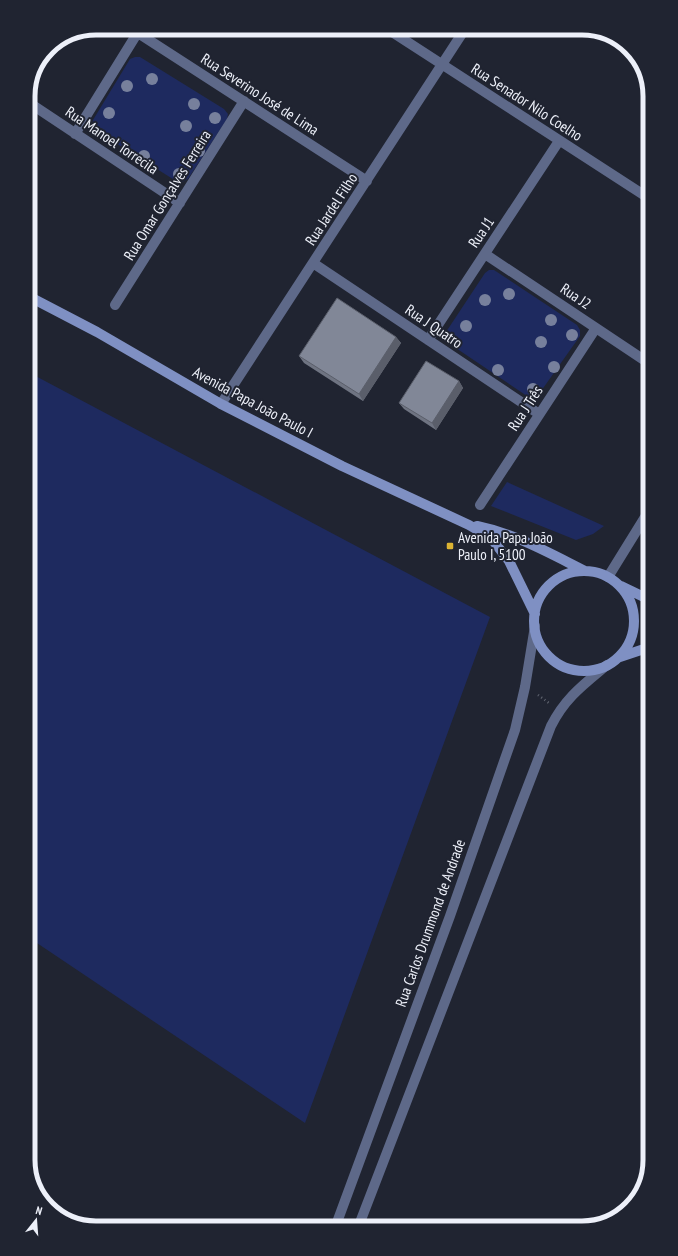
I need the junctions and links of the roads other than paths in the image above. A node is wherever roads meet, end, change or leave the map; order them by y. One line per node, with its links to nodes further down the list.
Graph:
1 (136, 35): 8 (street)
2 (143, 35): 6 (street, Rua Severino José de Lima)
3 (397, 35): 5 (street, Rua Senador Nilo Coelho)
4 (461, 35): 5 (street, Rua Jardel Filho)
5 (442, 65): 9 (street, Rua Senador Nilo Coelho); 10 (street, Rua Jardel Filho)
6 (244, 101): 10 (street, Rua Severino José de Lima); 12 (street, Rua Omar Gonçalves Ferreira)
7 (35, 107): 8 (street, Rua Manoel Torrecila)
8 (75, 134): 12 (street, Rua Manoel Torrecila)
9 (559, 141): 11 (street, Rua Senador Nilo Coelho); 13 (street, Rua J1)
10 (367, 181): 14 (street, Rua Jardel Filho)
11 (643, 195)
12 (180, 203): 16 (street, Rua Omar Gonçalves Ferreira)
13 (485, 254): 17 (street, Rua J2); 18 (street, Rua J1)
14 (313, 263): 18 (street, Rua J Quatro); 20 (street, Rua Jardel Filho)
15 (35, 300): 20 (main road, Avenida Papa João Paulo I)
16 (115, 305)
17 (596, 328): 19 (street, Rua J2); 21 (street, Rua J Três)
18 (428, 340): 21 (street, Rua J Quatro)
19 (643, 359)
20 (221, 404): 24 (main road, Avenida Papa João Paulo I)
21 (539, 414): 22 (street, Rua J Três)
22 (480, 505)
23 (643, 520): 26 (street)
24 (469, 525): 25 (main road, Avenida Papa João Paulo I); 29 (main road, Avenida Papa João Paulo I)
25 (585, 571): 26 (main road); 29 (main road)
26 (608, 577): 27 (main road)
27 (618, 584): 28 (main road); 32 (main road)
28 (643, 596)
29 (535, 614): 30 (main road)
30 (535, 626): 33 (main road); 34 (street, Rua Carlos Drummond de Andrade)
31 (643, 649): 32 (main road)
32 (616, 658): 33 (main road)
33 (607, 665): 35 (street)
34 (337, 1221)
35 (361, 1221)

